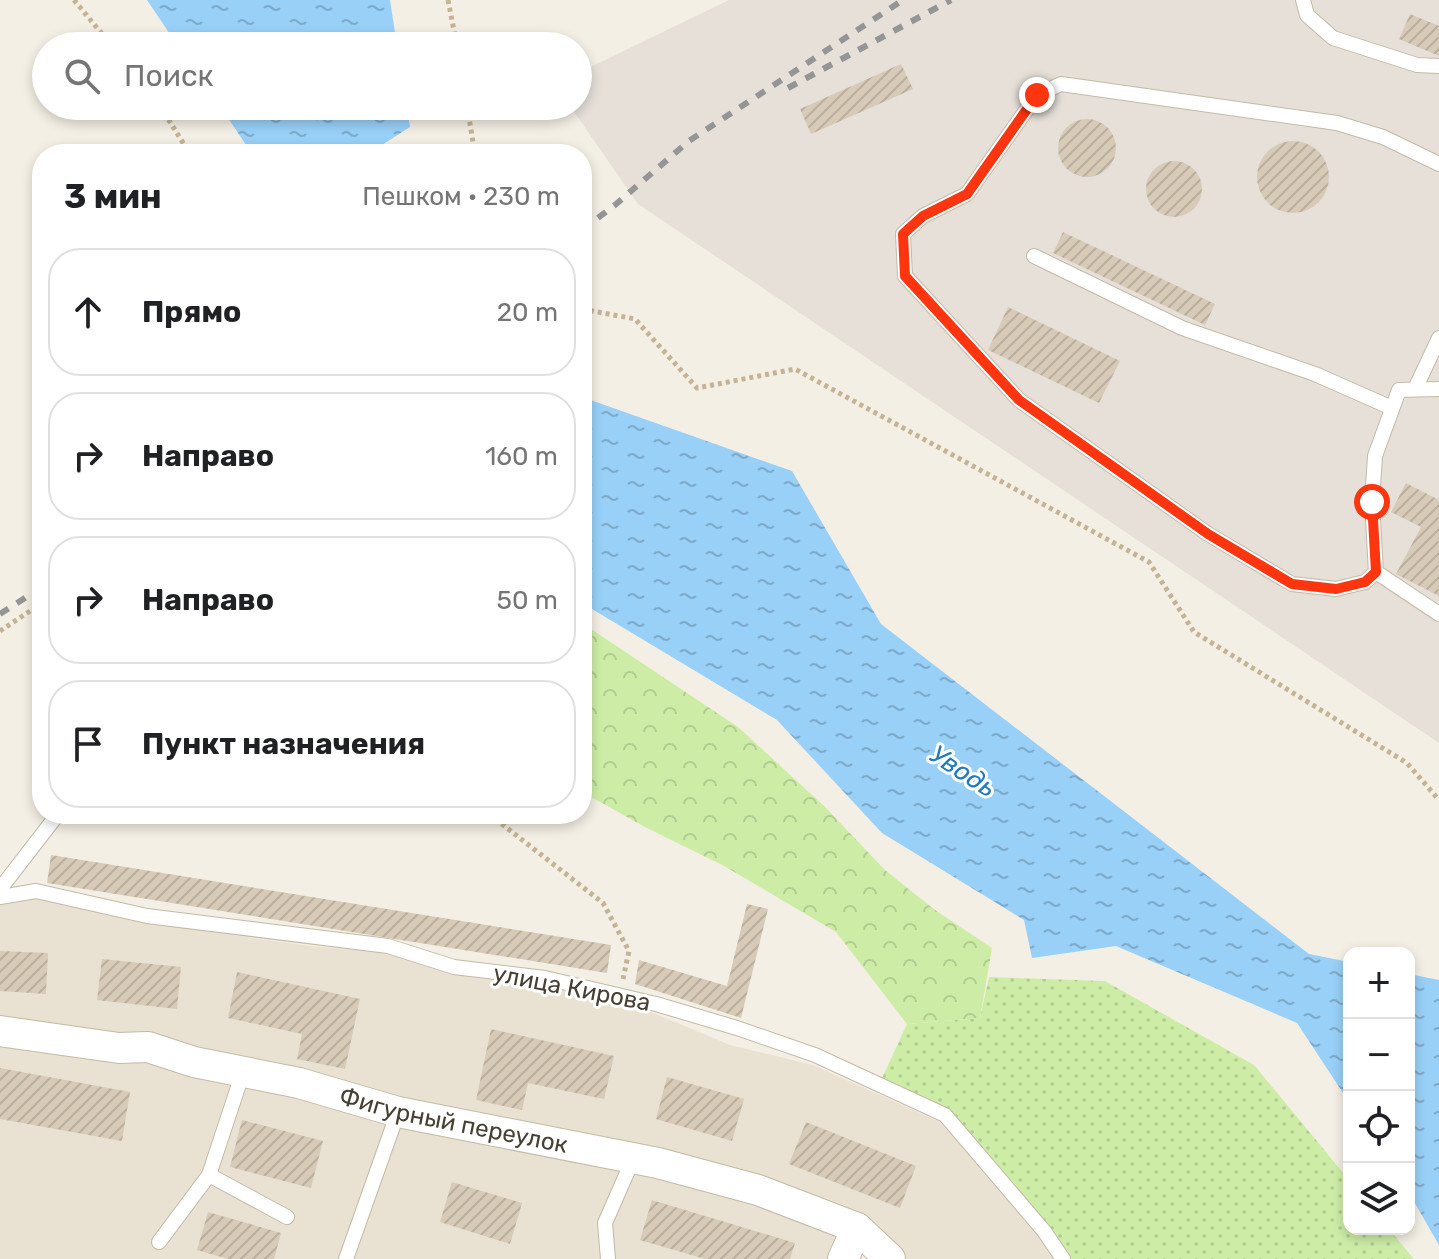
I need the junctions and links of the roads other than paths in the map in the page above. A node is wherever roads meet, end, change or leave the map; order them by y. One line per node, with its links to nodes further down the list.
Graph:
1 (1303, 0): 2 (lane)
2 (1439, 66)
3 (1439, 164): 9 (lane)
4 (1034, 256): 8 (lane)
5 (1439, 338): 6 (lane)
6 (1415, 389): 7 (lane); 8 (lane)
7 (1439, 389)
8 (1392, 408): 9 (lane)
9 (1376, 572): 10 (lane)
10 (1439, 614)
11 (50, 824): 12 (lane)
12 (0, 889)
13 (0, 897): 26 (lane, улица Кирова)
14 (0, 1031): 15 (street, Фигурный переулок)
15 (243, 1072): 16 (street, Фигурный переулок); 18 (lane)
16 (398, 1112): 17 (street, Фигурный переулок); 22 (lane)
17 (633, 1159): 20 (street, Фигурный переулок); 23 (lane)
18 (209, 1175): 19 (lane); 21 (lane)
19 (287, 1217)
20 (857, 1228): 24 (street); 25 (street, Фигурный переулок)
21 (159, 1242)
22 (346, 1259)
23 (608, 1259)
24 (843, 1259)
25 (890, 1259)
26 (1063, 1259)

